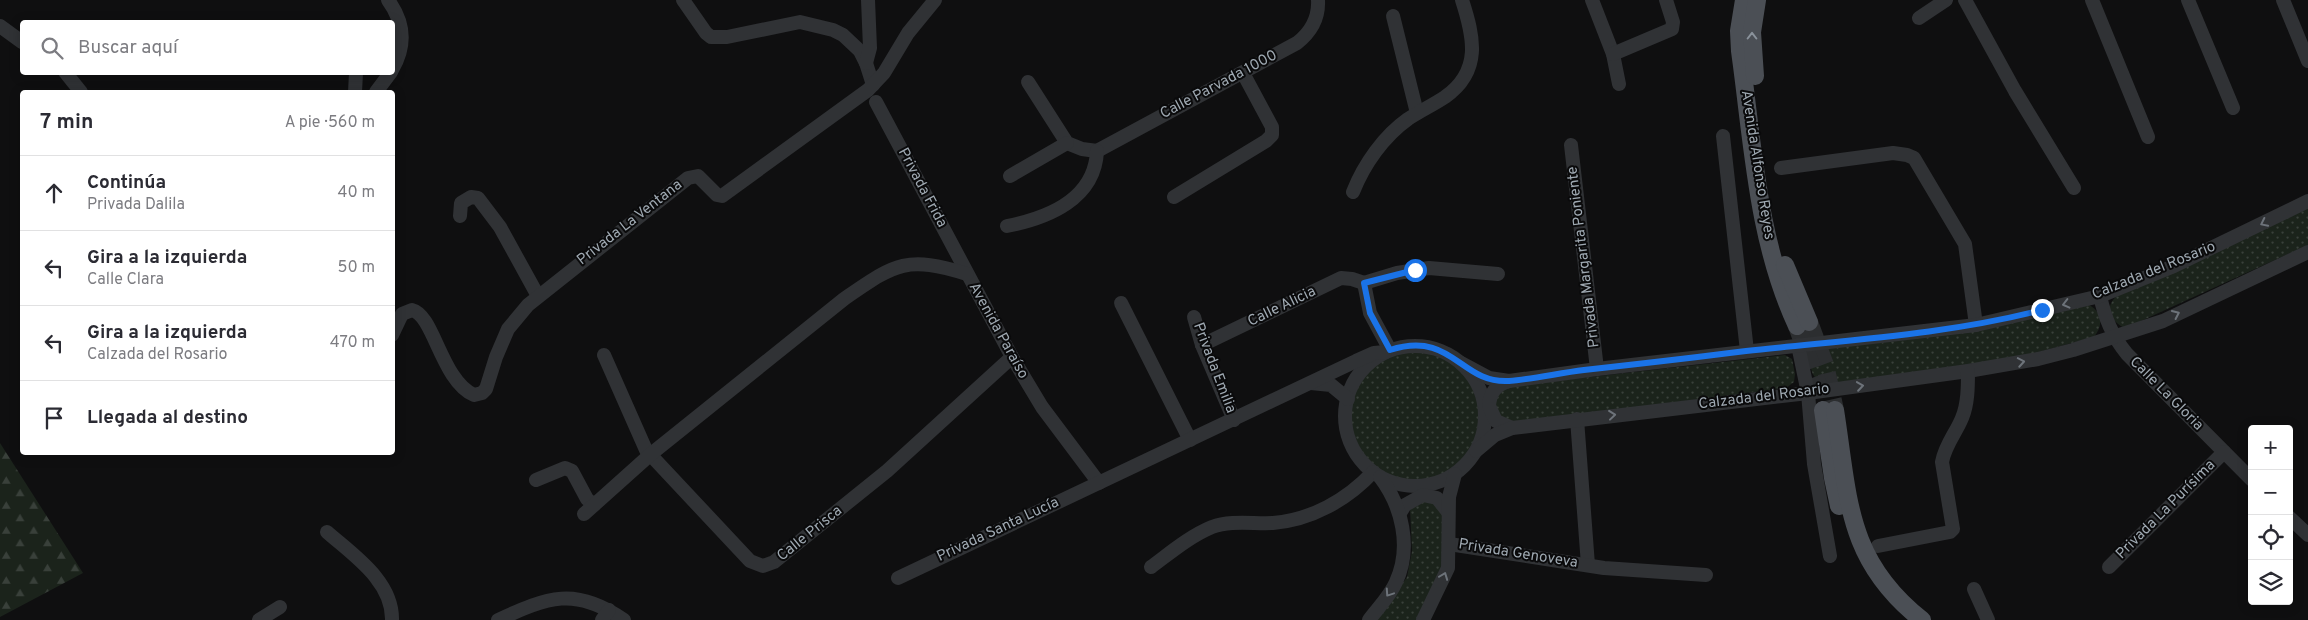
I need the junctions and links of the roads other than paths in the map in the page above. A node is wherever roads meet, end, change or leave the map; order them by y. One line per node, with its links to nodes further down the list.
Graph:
1 (388, 0): 23 (street)
2 (683, 0): 22 (street)
3 (868, 0): 22 (street)
4 (935, 0): 30 (street)
5 (1318, 0): 24 (street, Calle Parvada 1000)
6 (1462, 0): 36 (street)
7 (1592, 0): 20 (street)
8 (1666, 0): 20 (street)
9 (1744, 0): 10 (main road, Avenida Alfonso Reyes, one-way to 10)
10 (1757, 0)
11 (1965, 0): 44 (street)
12 (2092, 0): 38 (street)
13 (2188, 0): 35 (street)
14 (2283, 0): 21 (street)
15 (1942, 1): 17 (street)
16 (1393, 16): 36 (street)
17 (1920, 18)
18 (0, 26): 19 (street)
19 (20, 41)
20 (1613, 54): 29 (street)
21 (2308, 61)
22 (866, 63): 30 (street)
23 (395, 66)
24 (1244, 73): 41 (street, Calle Parvada 1000); 46 (street)
25 (67, 75): 31 (street)
26 (356, 75): 32 (street)
27 (390, 75): 33 (street)
28 (1028, 82): 39 (street)
29 (1619, 84)
30 (870, 88): 54 (street, Privada La Ventana)
31 (79, 90)
32 (355, 90)
33 (378, 90)
34 (876, 102): 51 (street, Privada Frida)
35 (2233, 108)
36 (1417, 113): 45 (street)
37 (1723, 136): 64 (street)
38 (2148, 137)
39 (1067, 143): 41 (street); 43 (street)
40 (1571, 145): 68 (street, Privada Margarita Poniente)
41 (1097, 151): 49 (street)
42 (1781, 168): 58 (street)
43 (1010, 176)
44 (2074, 188)
45 (1353, 192)
46 (1174, 197)
47 (2308, 202): 55 (street, Calzada del Rosario, one-way to 55)
48 (460, 216): 54 (street)
49 (1007, 226)
50 (2308, 252): 60 (street, Calzada del Rosario, one-way to 50)
51 (967, 274): 66 (street, Avenida Paraíso); 80 (street, Avenida Paraíso)
52 (1498, 274): 53 (street)
53 (1364, 283): 61 (street, Calle Alicia); 63 (street)
54 (538, 296): 59 (street, Privada La Ventana)
55 (2100, 296): 58 (street, Calzada del Rosario, one-way to 58); 60 (street, Calle La Gloria)
56 (1121, 303): 77 (street)
57 (1194, 317): 61 (street, Privada Emilia)
58 (1976, 325): 62 (street, Calzada del Rosario)
59 (395, 329)
60 (2114, 336): 69 (street, Calzada del Rosario, one-way to 60); 79 (street, Calle La Gloria)
61 (1202, 345): 75 (street, Privada Emilia)
62 (1798, 345): 64 (street, Calzada del Rosario); 72 (street)
63 (1388, 351): 67 (street, Calzada del Rosario); 71 (street); 73 (street, Calzada del Rosario)
64 (1747, 351): 68 (street, Calzada del Rosario)
65 (604, 355): 80 (street, Calle Prisca)
66 (1012, 357): 80 (street, Calle Prisca); 85 (street, Avenida Paraíso)
67 (1461, 363): 70 (street, Calzada del Rosario); 78 (street, Calzada del Rosario)
68 (1597, 369): 70 (street, Calzada del Rosario)
69 (1968, 371): 72 (street, Calzada del Rosario, one-way to 69); 92 (street)
70 (1509, 381): 76 (street)
71 (1310, 383): 73 (street); 75 (street)
72 (1808, 393): 74 (street, Calzada del Rosario, one-way to 72); 93 (street)
73 (1348, 399): 81 (street, Calzada del Rosario)
74 (1577, 419): 76 (street, Calzada del Rosario); 94 (street)
75 (1234, 420): 77 (street)
76 (1512, 428): 78 (street, Calzada del Rosario)
77 (1190, 440): 85 (street)
78 (1476, 451): 82 (street, Calzada del Rosario)
79 (2224, 452): 83 (street, Calle La Gloria); 96 (street, Privada La Purísima)
80 (651, 454): 84 (street, Avenida Paraíso)
81 (1376, 474): 82 (street, Calzada del Rosario); 87 (street, Calzada del Rosario); 95 (street)
82 (1455, 474): 86 (street)
83 (2248, 476)
84 (536, 480)
85 (1099, 483): 98 (street, Privada Santa Lucía)
86 (1448, 512): 87 (street); 91 (street)
87 (1400, 513): 106 (street, Calzada del Rosario, one-way to 106)
88 (2293, 520): 89 (street)
89 (2305, 528)
90 (327, 532): 103 (street)
91 (1449, 544): 94 (street, Privada Genoveva); 107 (street, one-way to 91)
92 (1878, 546)
93 (1830, 556)
94 (1588, 565): 97 (street, Privada Genoveva)
95 (1151, 567)
96 (2109, 567)
97 (1706, 575)
98 (898, 578)
99 (1974, 589): 110 (street)
100 (280, 607): 102 (street)
101 (605, 615): 104 (street); 105 (street)
102 (259, 620)
103 (392, 620)
104 (498, 620)
105 (624, 620)
106 (1368, 620)
107 (1423, 620)
108 (1905, 620): 109 (main road)
109 (1922, 620)
110 (1988, 620)

